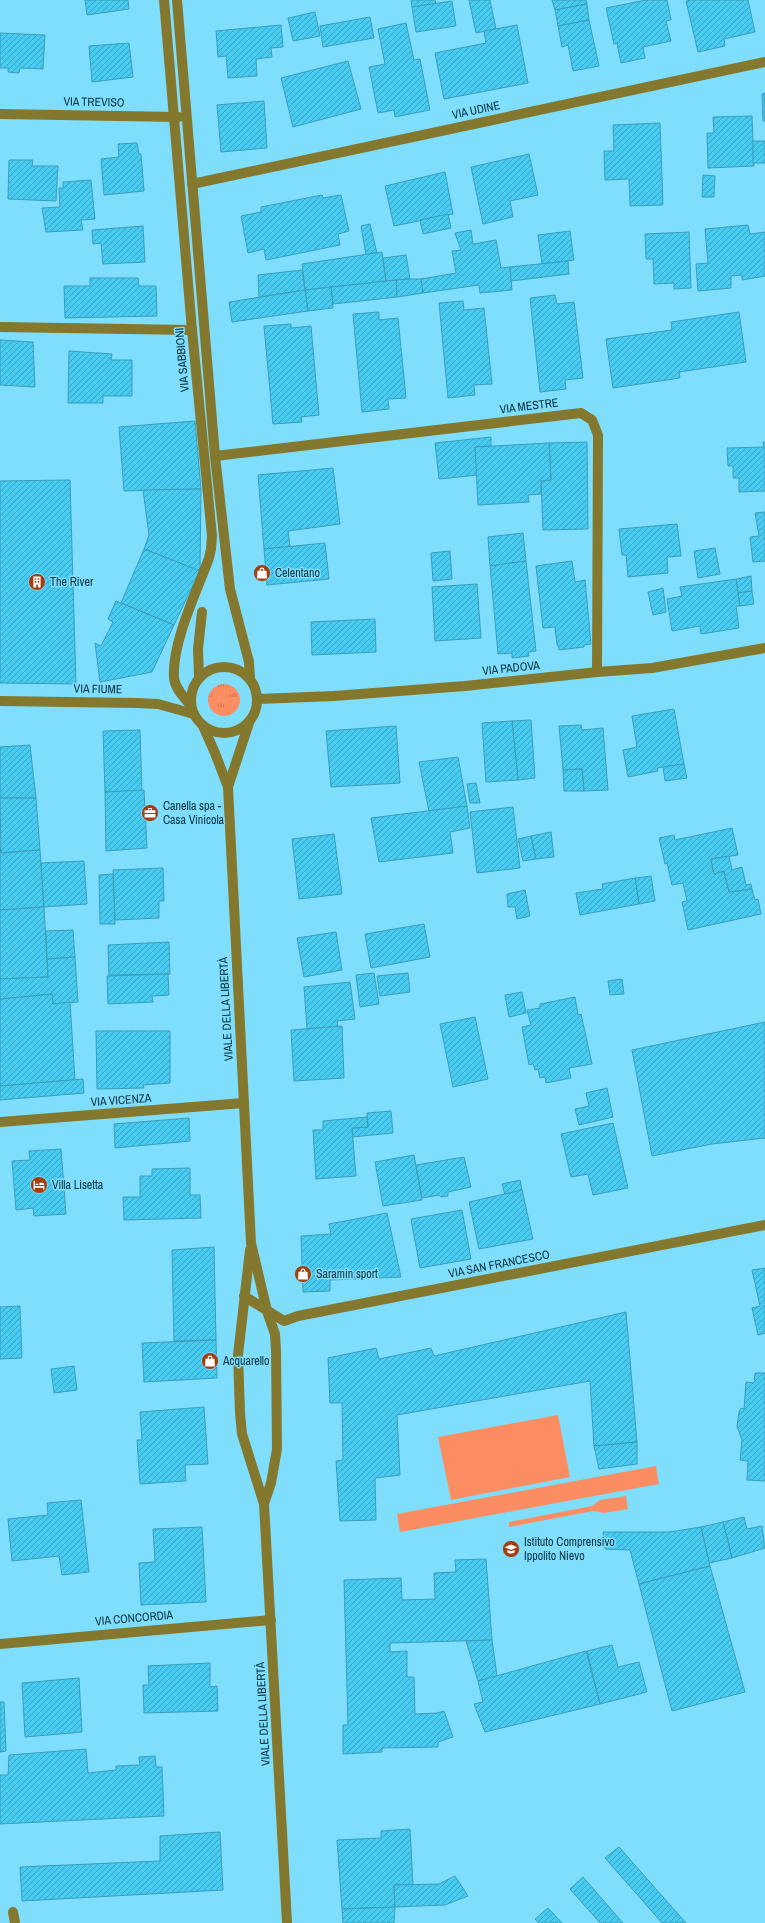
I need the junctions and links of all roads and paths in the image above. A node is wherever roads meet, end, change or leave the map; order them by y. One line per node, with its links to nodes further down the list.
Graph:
1 (164, 0): 6 (street, VIA SABBIONI)
2 (177, 0): 5 (street, VIA SABBIONI)
3 (765, 62): 7 (street, VIA UDINE)
4 (0, 114): 6 (street, VIA TREVISO)
5 (187, 116): 6 (street, VIA TREVISO); 7 (street, VIA SABBIONI)
6 (174, 117): 9 (street, VIA SABBIONI)
7 (192, 184): 10 (street, VIA SABBIONI)
8 (0, 327): 9 (street)
9 (192, 330): 18 (street, VIA SABBIONI)
10 (215, 456): 13 (street, VIA MESTRE); 15 (street, VIA SABBIONI)
11 (202, 612): 14 (street)
12 (765, 648): 13 (street, VIA PADOVA)
13 (597, 672): 16 (street, VIA PADOVA)
14 (199, 677): 15 (street); 18 (street)
15 (250, 679): 16 (street)
16 (258, 699): 19 (street)
17 (0, 701): 18 (street, VIA FIUME)
18 (192, 710): 20 (street)
19 (250, 722): 20 (street); 21 (street, VIALE DELLA LIBERTÀ)
20 (203, 726): 21 (street, VIALE DELLA LIBERTÀ)
21 (228, 787): 22 (street, VIALE DELLA LIBERTÀ)
22 (244, 1103): 23 (street, VIA VICENZA); 25 (street, VIALE DELLA LIBERTÀ)
23 (0, 1122)
24 (765, 1225): 28 (street, VIA SAN FRANCESCO)
25 (251, 1243): 26 (street, VIALE DELLA LIBERTÀ); 27 (street, VIALE DELLA LIBERTÀ)
26 (244, 1296): 27 (street); 30 (street, VIALE DELLA LIBERTÀ)
27 (267, 1311): 28 (street); 29 (street, VIALE DELLA LIBERTÀ)
28 (284, 1321): 29 (street)
29 (275, 1334): 30 (street, VIALE DELLA LIBERTÀ)
30 (264, 1504): 31 (street, VIALE DELLA LIBERTÀ)
31 (271, 1620): 32 (street, VIA CONCORDIA); 35 (street, VIALE DELLA LIBERTÀ)
32 (0, 1644)
33 (13, 1912): 34 (street)
34 (15, 1923)
35 (287, 1923)

